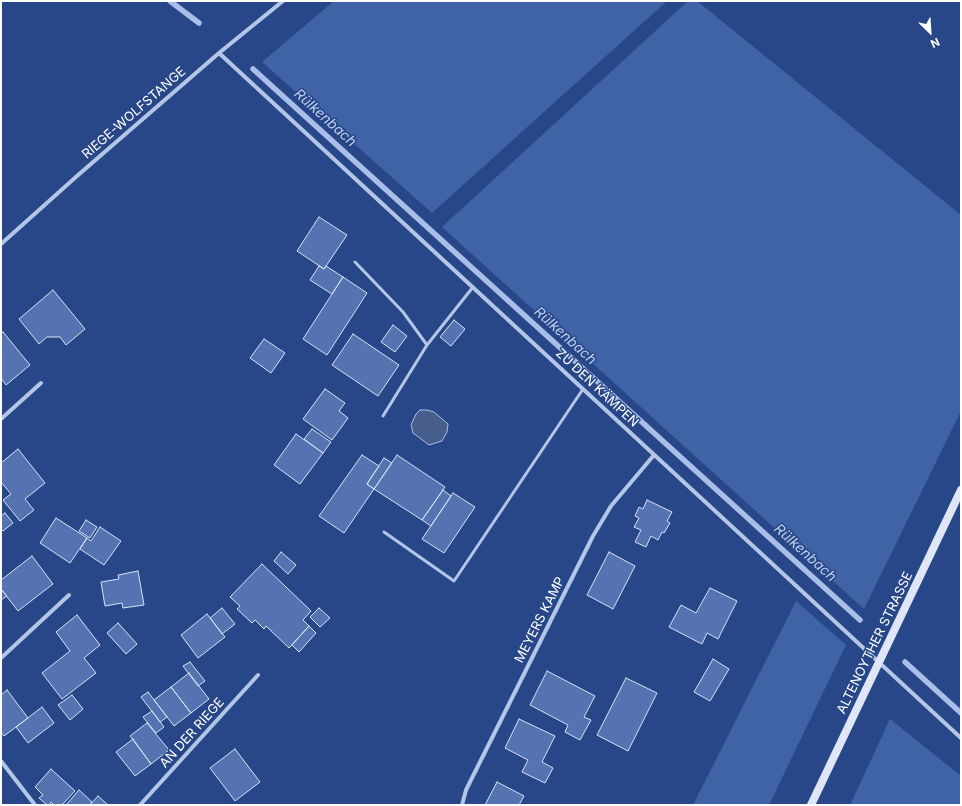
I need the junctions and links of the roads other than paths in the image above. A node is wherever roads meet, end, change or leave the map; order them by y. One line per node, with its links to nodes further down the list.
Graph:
1 (283, 1): 2 (street, RIEGE-WOLFSTANGE)
2 (219, 53): 3 (street, RIEGE-WOLFSTANGE); 5 (street, ZU DEN KÄMPEN)
3 (1, 244)
4 (355, 262): 6 (lane)
5 (473, 287): 6 (lane); 8 (street, ZU DEN KÄMPEN)
6 (427, 345): 9 (lane)
7 (41, 383): 10 (street)
8 (583, 389): 11 (street, ZU DEN KÄMPEN); 13 (lane)
9 (383, 416)
10 (1, 419)
11 (654, 455): 16 (street, ZU DEN KÄMPEN); 22 (street, MEYERS KAMP)
12 (961, 490): 16 (main road, ALTENOYTHER STRASSE)
13 (384, 532)
14 (68, 595): 15 (street)
15 (1, 658)
16 (879, 663): 18 (street, ZU DEN KÄMPEN); 23 (main road, ALTENOYTHER STRASSE)
17 (258, 675): 21 (street, AN DER RIEGE)
18 (961, 738)
19 (1, 761): 20 (street)
20 (35, 805)
21 (140, 805)
22 (462, 805)
23 (811, 805)

